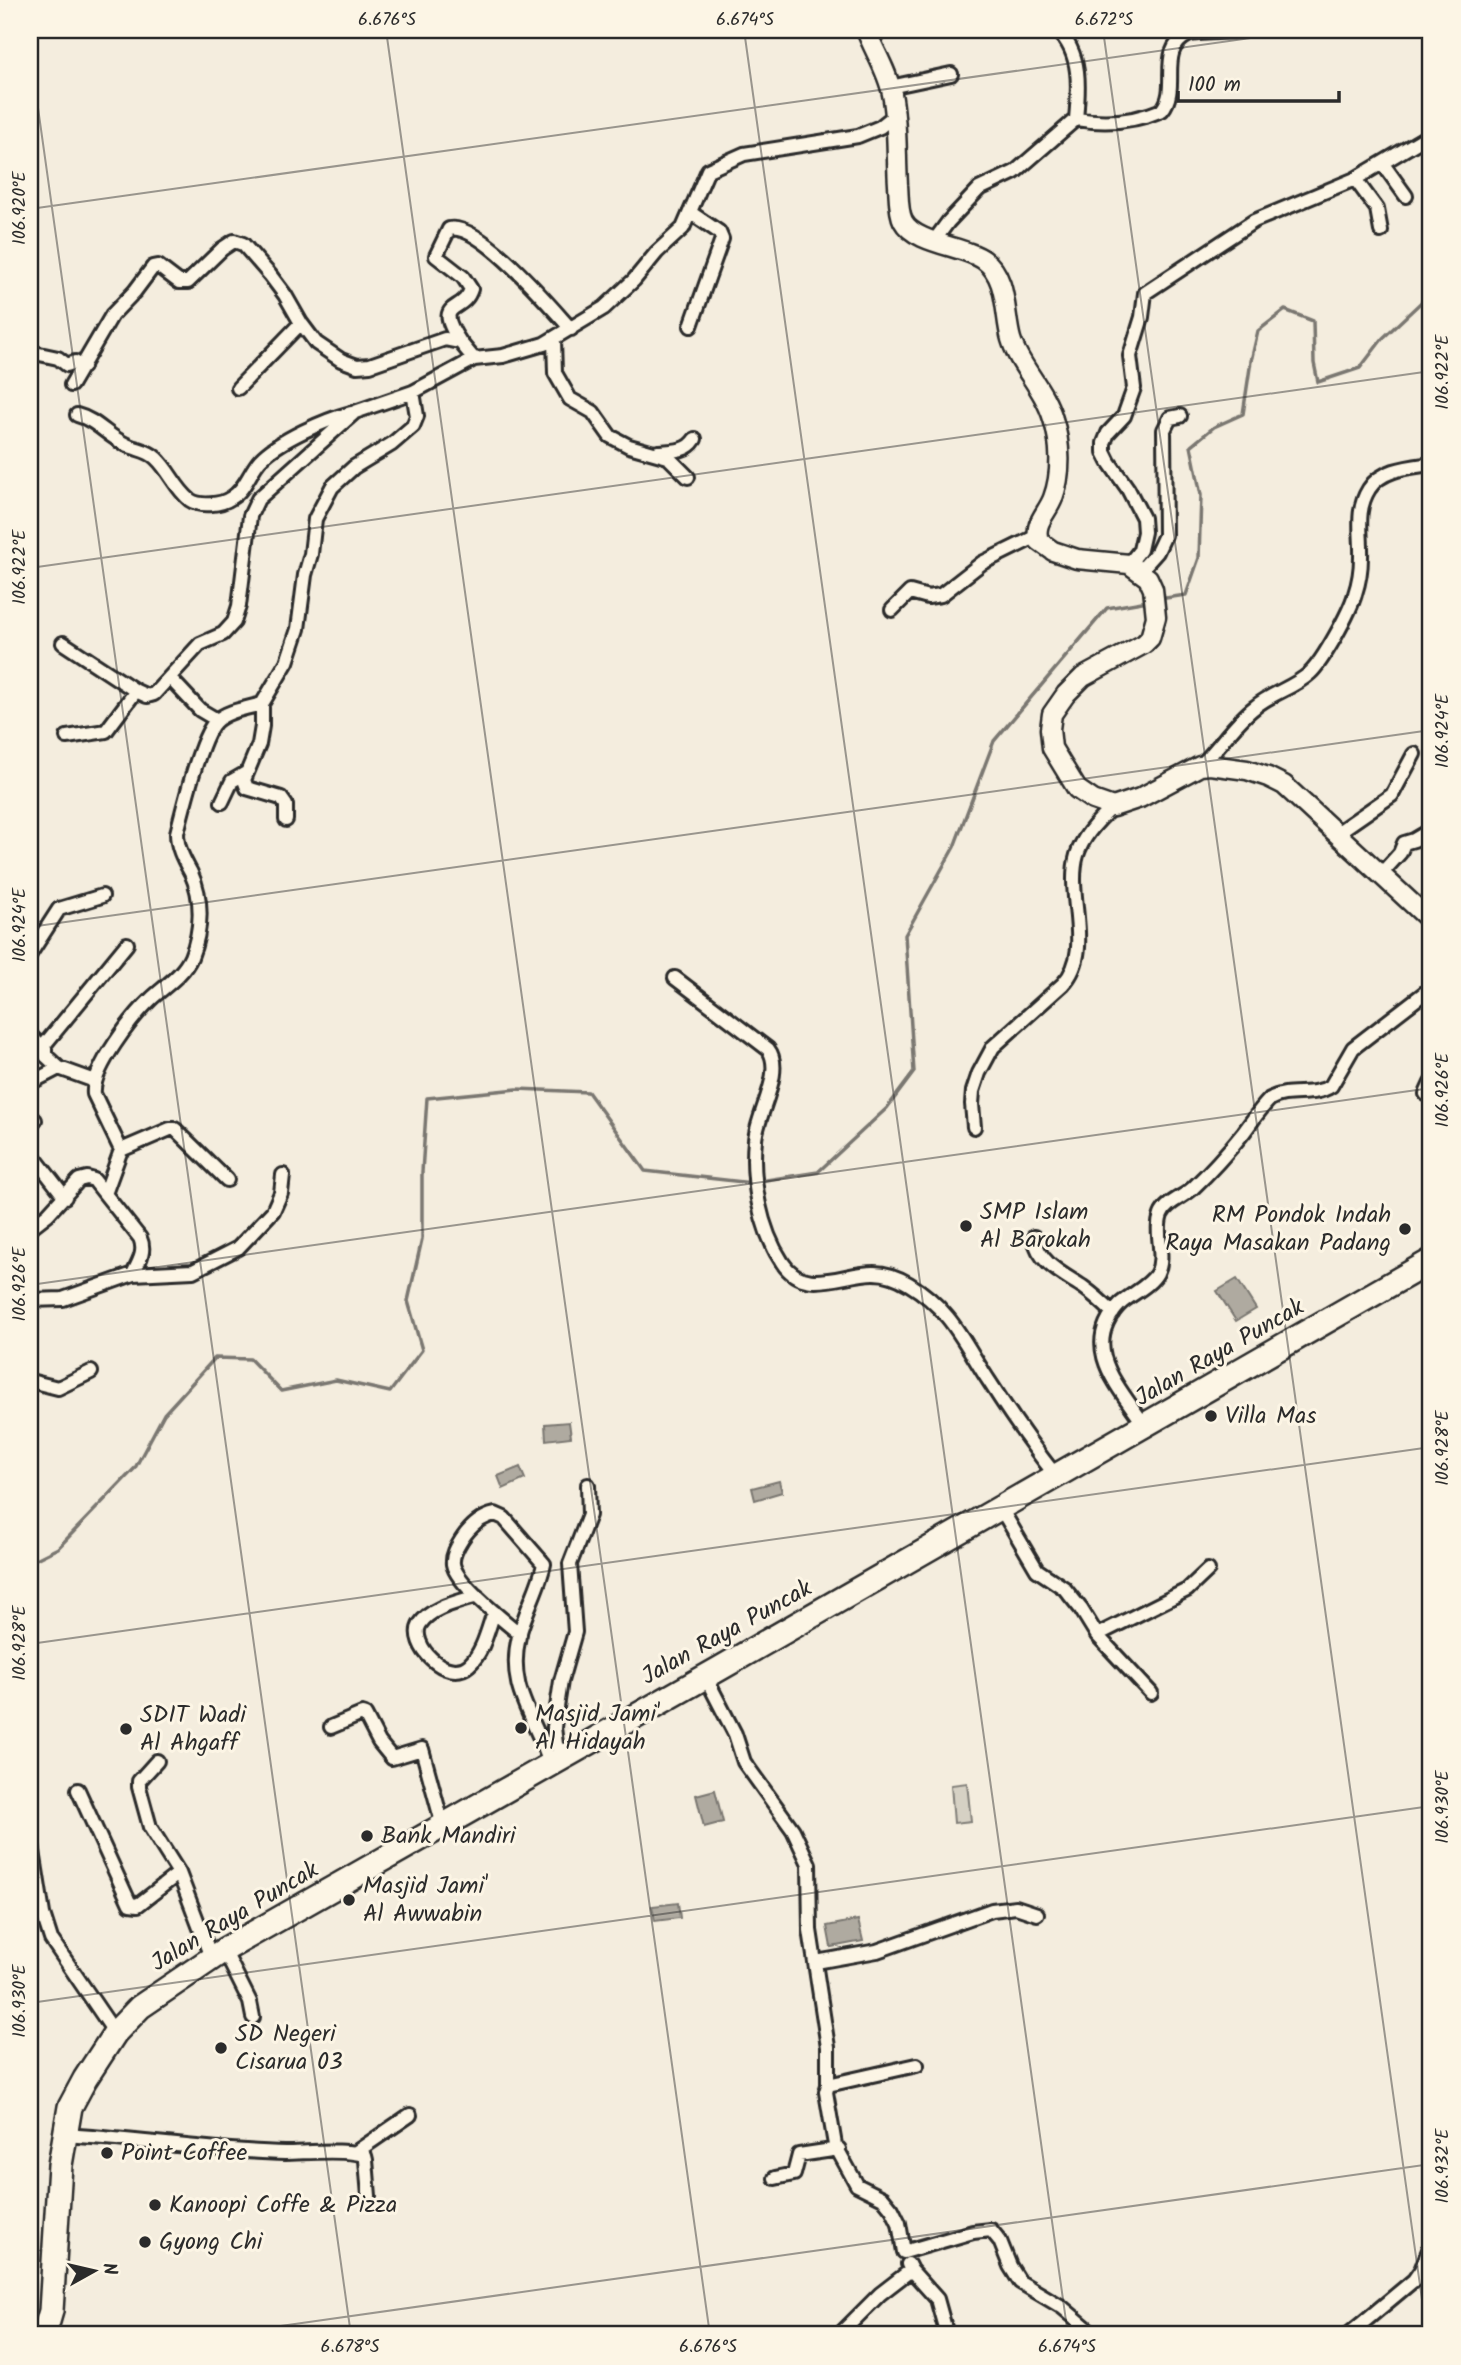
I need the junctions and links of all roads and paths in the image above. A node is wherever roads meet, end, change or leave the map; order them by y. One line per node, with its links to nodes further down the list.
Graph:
1 (866, 30): 5 (main road)
2 (1057, 30): 7 (street)
3 (1243, 30): 7 (street)
4 (951, 74): 5 (street)
5 (890, 87): 6 (main road)
6 (894, 116): 12 (street); 14 (main road)
7 (1076, 119): 14 (street)
8 (1431, 134): 9 (street)
9 (1383, 164): 10 (street); 11 (street)
10 (1355, 179): 13 (street); 34 (street)
11 (1406, 196)
12 (691, 213): 16 (street); 17 (street)
13 (1381, 231)
14 (934, 241): 33 (main road)
15 (300, 323): 19 (street); 22 (street); 24 (street)
16 (691, 326)
17 (571, 329): 18 (street); 19 (street)
18 (554, 339): 21 (street); 30 (street)
19 (460, 342): 21 (street)
20 (30, 352): 22 (street)
21 (474, 359): 25 (street)
22 (83, 367): 23 (street)
23 (71, 385)
24 (238, 388)
25 (413, 392): 26 (street); 39 (street)
26 (355, 412): 27 (street); 37 (street)
27 (77, 415)
28 (1180, 416): 34 (street)
29 (695, 439): 30 (street)
30 (654, 452): 32 (street)
31 (1431, 464): 43 (street)
32 (688, 477)
33 (1037, 536): 34 (main road); 35 (street)
34 (1135, 567): 46 (main road)
35 (892, 610)
36 (63, 643): 38 (street)
37 (170, 678): 38 (street); 40 (street)
38 (136, 691): 41 (street)
39 (262, 704): 40 (street); 44 (street)
40 (217, 720): 60 (street)
41 (67, 737)
42 (1414, 754): 49 (street)
43 (1200, 766): 46 (main road); 49 (main road)
44 (246, 773): 45 (street); 47 (street)
45 (222, 802)
46 (1113, 807): 62 (street)
47 (286, 820)
48 (1431, 830): 50 (street)
49 (1337, 833): 50 (main road)
50 (1381, 874): 52 (main road)
51 (102, 896): 54 (street)
52 (1431, 920)
53 (127, 944): 58 (street)
54 (30, 954)
55 (675, 978): 78 (street)
56 (1431, 988): 74 (street)
57 (30, 1035): 58 (street)
58 (44, 1049): 59 (street)
59 (59, 1068): 60 (street); 61 (street)
60 (95, 1081): 63 (street)
61 (30, 1083)
62 (974, 1127)
63 (121, 1150): 66 (street); 67 (street)
64 (30, 1152): 68 (street)
65 (283, 1175): 72 (street)
66 (228, 1181)
67 (105, 1194): 68 (street); 72 (street)
68 (65, 1197): 69 (street)
69 (30, 1228)
70 (1034, 1237): 74 (street)
71 (1429, 1267): 77 (highway, Jalan Raya Puncak)
72 (133, 1275): 73 (street)
73 (30, 1300)
74 (1113, 1313): 77 (street)
75 (91, 1372): 76 (street)
76 (30, 1381)
77 (1145, 1426): 78 (highway, Jalan Raya Puncak)
78 (1056, 1476): 80 (highway, Jalan Raya Puncak)
79 (589, 1485): 90 (street)
80 (1000, 1507): 85 (street); 86 (highway, Jalan Raya Puncak)
81 (1208, 1570): 85 (street)
82 (477, 1596): 83 (street); 83 (street); 84 (street)
83 (494, 1612): 84 (street)
84 (520, 1634): 90 (street)
85 (1097, 1634): 87 (street)
86 (705, 1676): 90 (highway, Jalan Raya Puncak); 97 (street)
87 (1151, 1693)
88 (331, 1727): 92 (street)
89 (158, 1761): 94 (street)
90 (556, 1761): 92 (highway, Jalan Raya Puncak)
91 (78, 1790): 94 (street)
92 (443, 1826): 96 (highway, Jalan Raya Puncak)
93 (30, 1832): 99 (street)
94 (179, 1873): 96 (street)
95 (1037, 1914): 97 (street)
96 (217, 1954): 98 (street); 99 (highway, Jalan Raya Puncak)
97 (816, 1962): 101 (street)
98 (253, 2017)
99 (115, 2033): 103 (highway, Jalan Raya Puncak)
100 (917, 2065): 101 (street)
101 (828, 2085): 104 (street)
102 (410, 2115): 105 (street)
103 (64, 2135): 105 (street); 112 (highway, Jalan Raya Puncak)
104 (839, 2149): 106 (street); 109 (street)
105 (356, 2152): 107 (street)
106 (775, 2178)
107 (369, 2196)
108 (1431, 2245): 111 (street)
109 (904, 2252): 110 (street); 115 (street)
110 (911, 2270): 113 (street); 114 (street)
111 (1350, 2334)
112 (44, 2335)
113 (839, 2335)
114 (947, 2335)
115 (1096, 2335)

